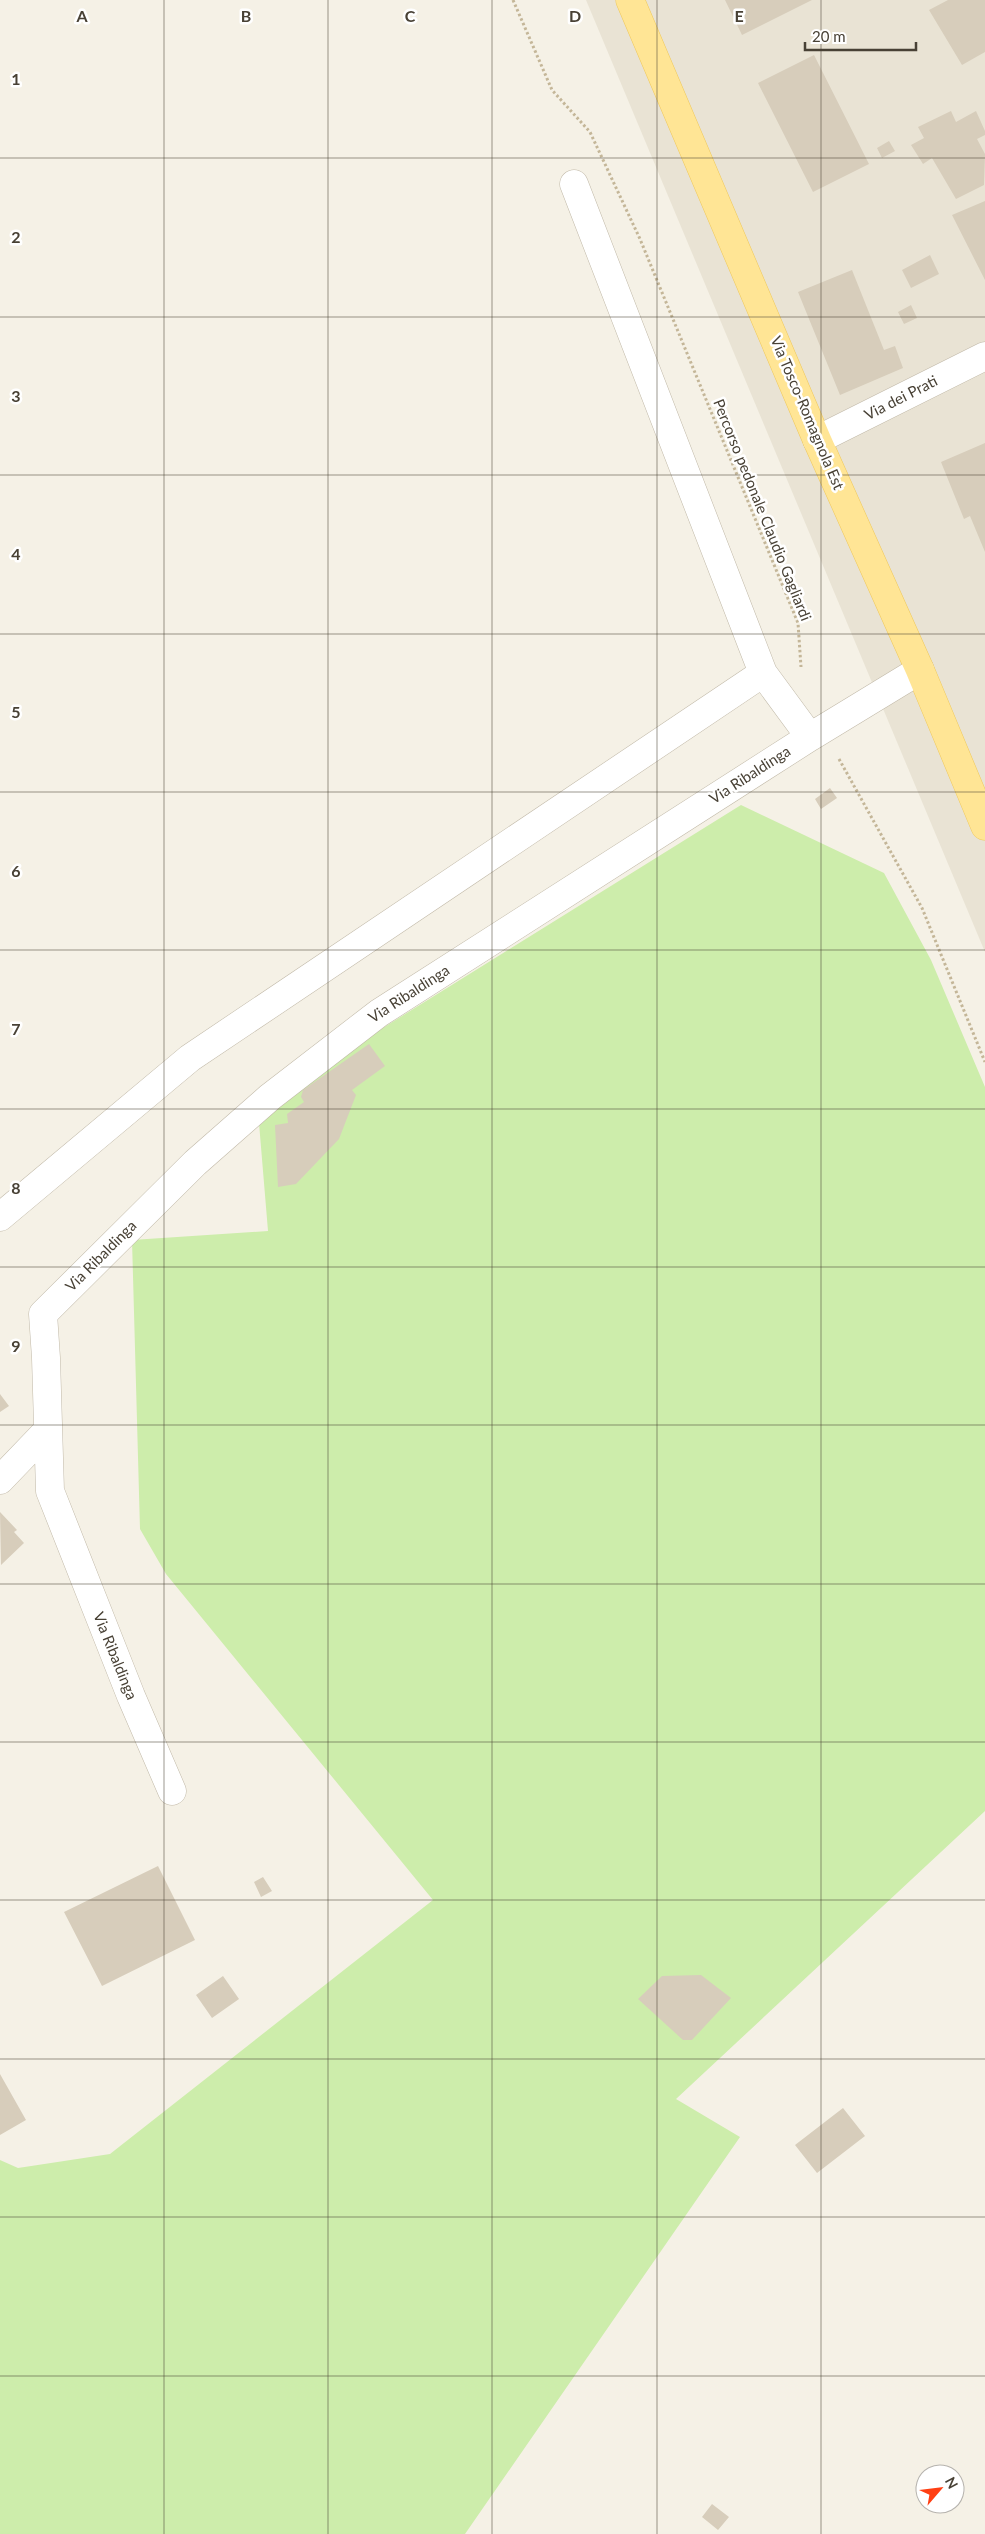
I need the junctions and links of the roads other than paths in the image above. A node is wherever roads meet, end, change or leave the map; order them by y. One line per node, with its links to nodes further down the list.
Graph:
1 (630, 0): 4 (main road, Via Tosco-Romagnola Est)
2 (574, 184): 6 (street)
3 (985, 356): 4 (street, Via dei Prati)
4 (818, 440): 5 (main road, Via Tosco-Romagnola Est)
5 (920, 670): 7 (street, Via Ribaldinga); 8 (main road, Via Tosco-Romagnola Est)
6 (763, 673): 7 (street); 9 (street)
7 (817, 733): 10 (street, Via Ribaldinga)
8 (985, 826)
9 (0, 1217)
10 (47, 1431): 11 (street); 12 (street, Via Ribaldinga)
11 (0, 1480)
12 (172, 1791)

